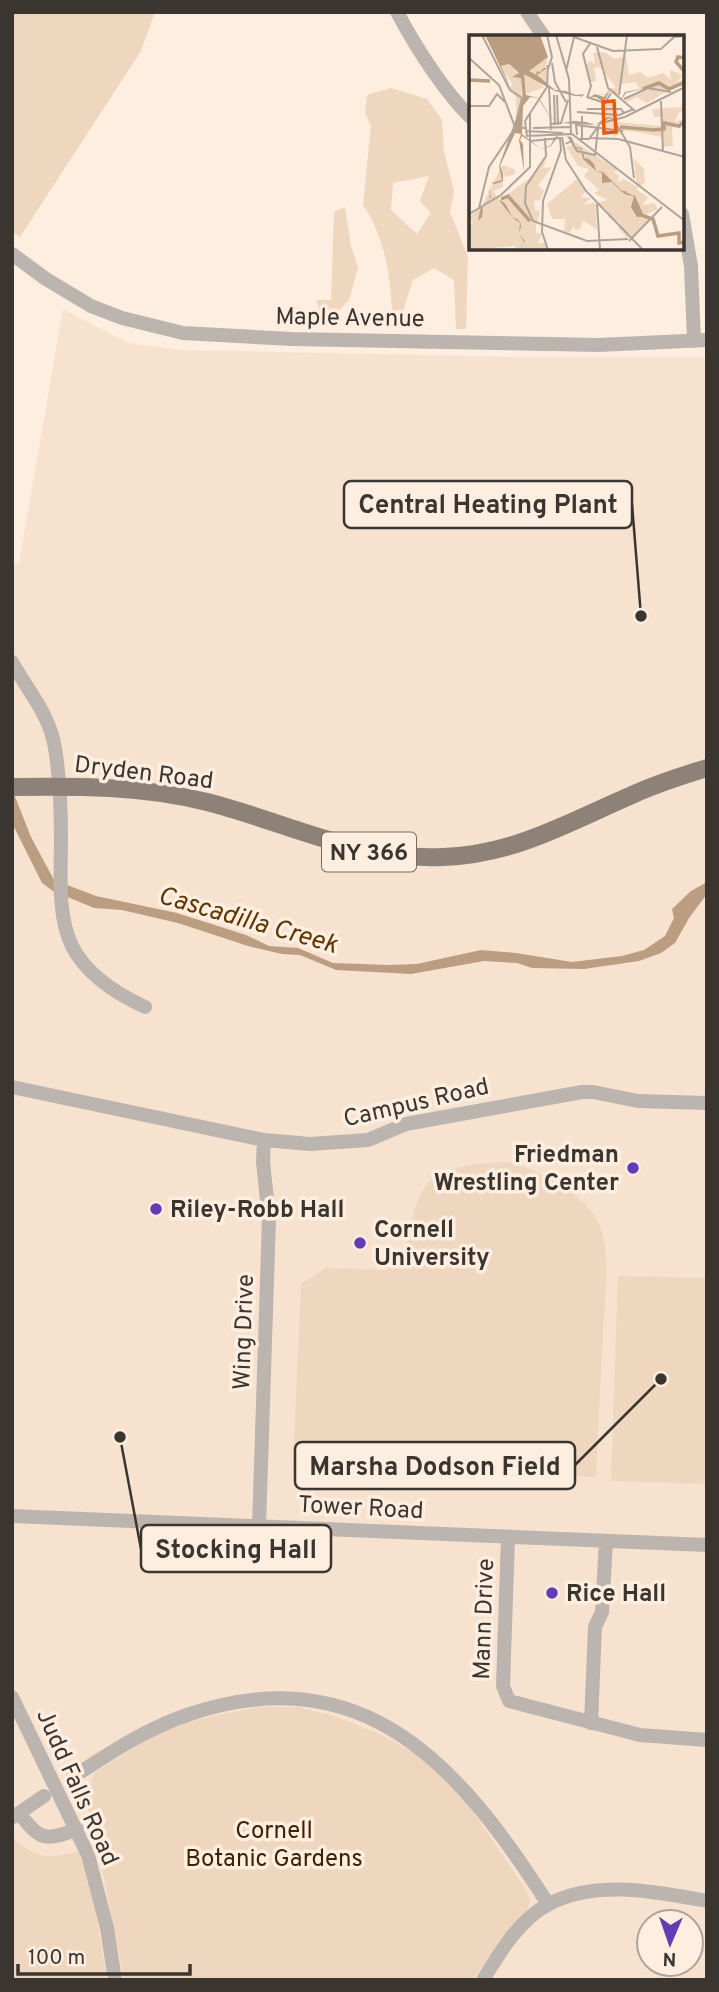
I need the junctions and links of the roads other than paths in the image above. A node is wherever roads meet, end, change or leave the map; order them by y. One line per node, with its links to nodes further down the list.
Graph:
1 (397, 12): 4 (street)
2 (527, 12): 3 (street)
3 (543, 35)
4 (469, 115)
5 (684, 226): 7 (street)
6 (12, 254): 7 (street, Maple Avenue)
7 (700, 341)
8 (12, 662): 10 (street)
9 (707, 768): 10 (main road, Dryden Road / NY 366)
10 (58, 785): 11 (main road, Dryden Road / NY 366); 12 (street)
11 (12, 787)
12 (145, 1007)
13 (12, 1087): 15 (street, Campus Road)
14 (707, 1103): 15 (street, Campus Road)
15 (264, 1140): 17 (street, Wing Drive)
16 (12, 1516): 17 (street, Tower Road)
17 (259, 1525): 18 (street, Tower Road)
18 (508, 1537): 19 (street, Tower Road); 22 (street, Mann Drive)
19 (606, 1541): 20 (street, Tower Road); 22 (street)
20 (707, 1545)
21 (12, 1697): 27 (street, Judd Falls Road)
22 (591, 1723): 23 (street, Mann Drive)
23 (707, 1740)
24 (73, 1777): 29 (street)
25 (44, 1796): 26 (street)
26 (16, 1815): 27 (street)
27 (77, 1829): 30 (street, Judd Falls Road)
28 (707, 1901): 29 (street)
29 (548, 1904): 31 (street)
30 (115, 1980)
31 (483, 1980)

